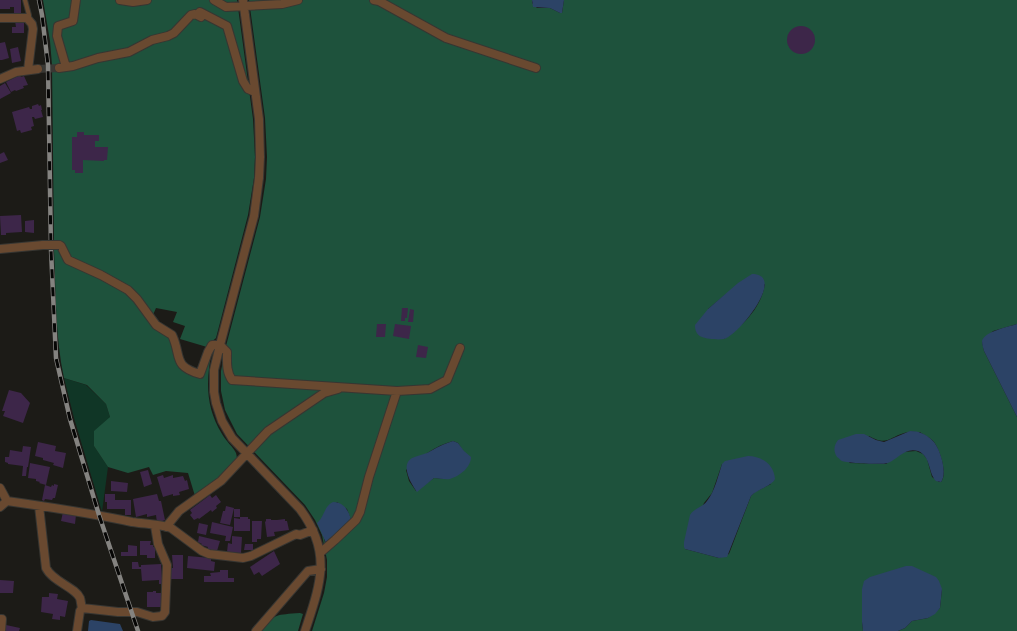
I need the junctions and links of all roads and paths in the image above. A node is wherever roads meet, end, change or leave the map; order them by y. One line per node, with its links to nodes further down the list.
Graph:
1 (25, 0): 10 (lane)
2 (76, 0): 15 (street)
3 (120, 0): 4 (street)
4 (147, 0)
5 (214, 0): 8 (street)
6 (298, 0): 8 (street)
7 (374, 0): 11 (street)
8 (243, 3): 15 (street)
9 (0, 18): 10 (street)
10 (28, 19): 13 (street)
11 (536, 68)
12 (38, 69): 13 (street)
13 (28, 70): 14 (street)
14 (0, 79)
15 (255, 92): 17 (street)
16 (0, 250): 17 (street, bridge)
17 (220, 344): 19 (street); 21 (street)
18 (460, 348): 20 (street)
19 (346, 387): 20 (street); 21 (street)
20 (397, 391): 29 (street)
21 (248, 454): 27 (street); 28 (street)
22 (0, 488): 23 (street)
23 (7, 502): 24 (street); 25 (street)
24 (39, 506): 26 (street); 31 (street)
25 (0, 508)
26 (155, 526): 27 (street); 31 (street)
27 (166, 527): 28 (street)
28 (313, 530): 29 (street)
29 (320, 553): 30 (street)
30 (321, 569): 35 (street); 36 (street)
31 (82, 608): 34 (street)
32 (0, 619): 33 (street)
33 (1, 631)
34 (77, 631)
35 (256, 631)
36 (305, 631)

